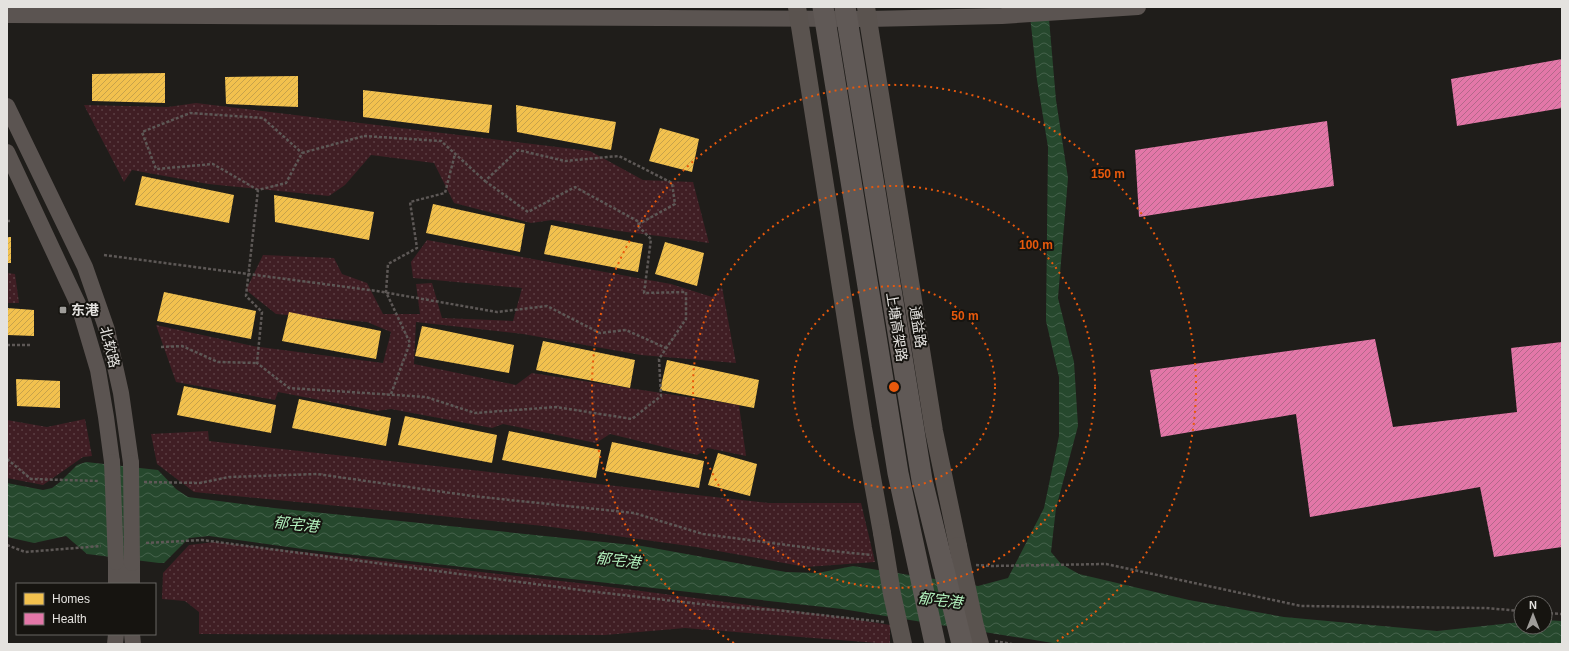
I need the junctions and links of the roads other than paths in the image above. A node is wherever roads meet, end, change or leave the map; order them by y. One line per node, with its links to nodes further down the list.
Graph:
1 (823, 7): 13 (highway, 上塘高架路, bridge)
2 (845, 7): 14 (highway, 上塘高架路, bridge)
3 (1138, 7): 5 (street)
4 (798, 13): 5 (street); 6 (street); 12 (main road, bridge)
5 (867, 13): 11 (main road, 通益路, bridge)
6 (7, 15)
7 (7, 106): 10 (street, 北软路, bridge)
8 (7, 152): 9 (street, 北软路, bridge)
9 (116, 583)
10 (132, 583)
11 (984, 642)
12 (903, 644)
13 (935, 644)
14 (962, 644)

